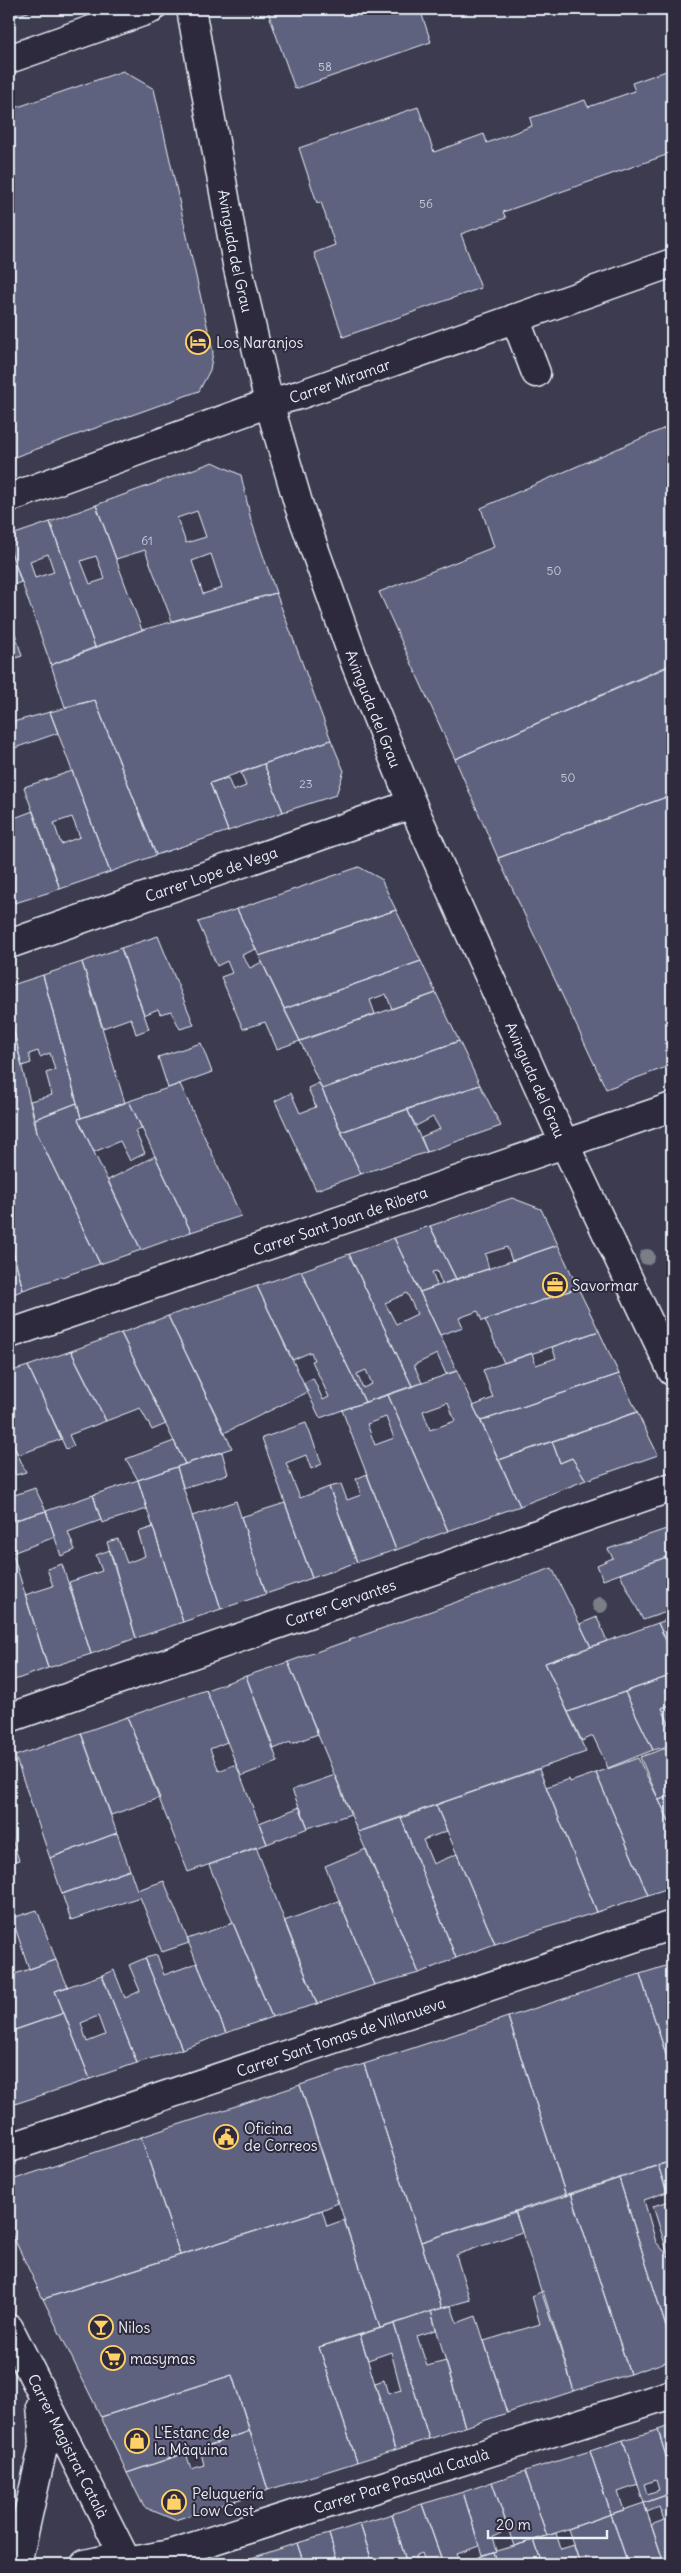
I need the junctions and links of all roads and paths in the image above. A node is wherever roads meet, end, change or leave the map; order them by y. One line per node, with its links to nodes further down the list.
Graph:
1 (151, 9): 3 (street)
2 (191, 9): 7 (street, Avinguda del Grau)
3 (9, 59)
4 (672, 263): 5 (street, Carrer Miramar)
5 (515, 318): 6 (street); 7 (street, Carrer Miramar)
6 (536, 373)
7 (269, 403): 8 (street, Carrer Miramar); 9 (street, Avinguda del Grau)
8 (9, 498)
9 (412, 804): 10 (street, Carrer Lope de Vega); 12 (street, Avinguda del Grau)
10 (9, 944)
11 (672, 1106): 12 (street, Carrer Sant Joan de Ribera)
12 (564, 1143): 13 (street, Carrer Sant Joan de Ribera); 14 (street, Avinguda del Grau)
13 (9, 1334)
14 (672, 1371)
15 (672, 1487): 16 (street, Carrer Cervantes)
16 (9, 1718)
17 (672, 1925): 18 (street, Carrer Sant Tomas de Villanueva)
18 (9, 2148)
19 (9, 2328): 20 (street, Carrer Magistrat Català)
20 (40, 2394): 22 (street, Carrer Magistrat Català); 23 (street)
21 (672, 2394): 22 (street, Carrer Pare Pasqual Català)
22 (128, 2563): 24 (street, Carrer Pare Pasqual Català)
23 (17, 2564)
24 (86, 2564)

